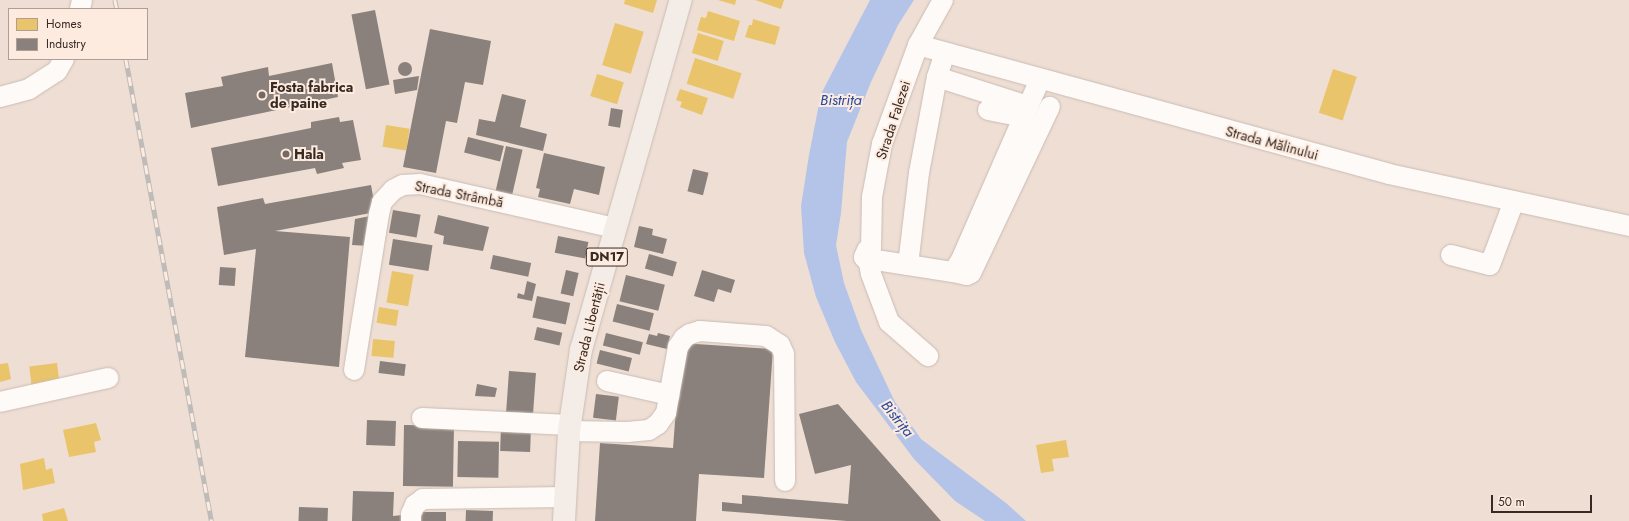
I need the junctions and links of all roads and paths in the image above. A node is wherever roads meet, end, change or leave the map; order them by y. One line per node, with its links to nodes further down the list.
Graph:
1 (681, 0): 14 (main road, Strada Libertății / DN17)
2 (943, 0): 3 (street, Strada Falezei)
3 (918, 45): 4 (street, Strada Mălinului); 16 (street, Strada Falezei)
4 (945, 53): 6 (street); 7 (street, Strada Mălinului)
5 (63, 60): 8 (street)
6 (937, 77): 11 (street); 16 (street)
7 (1040, 79): 11 (street); 12 (street, Strada Mălinului)
8 (0, 98)
9 (1050, 107): 17 (street)
10 (988, 110): 11 (street)
11 (1026, 112): 17 (street)
12 (1514, 201): 13 (street, Strada Mălinului); 15 (street)
13 (1629, 226)
14 (615, 228): 19 (street, Strada Strâmbă); 25 (main road, Strada Libertății / DN17)
15 (1451, 255)
16 (883, 259): 17 (street); 18 (street)
17 (953, 272)
18 (928, 356)
19 (354, 370)
20 (108, 378): 23 (street)
21 (607, 381): 22 (street)
22 (669, 395): 25 (street); 26 (street)
23 (0, 402)
24 (422, 418): 25 (street)
25 (570, 428): 27 (main road, Strada Libertății / DN17)
26 (785, 481)
27 (565, 497): 28 (street); 29 (main road, Strada Libertății / DN17)
28 (411, 521)
29 (564, 521)

